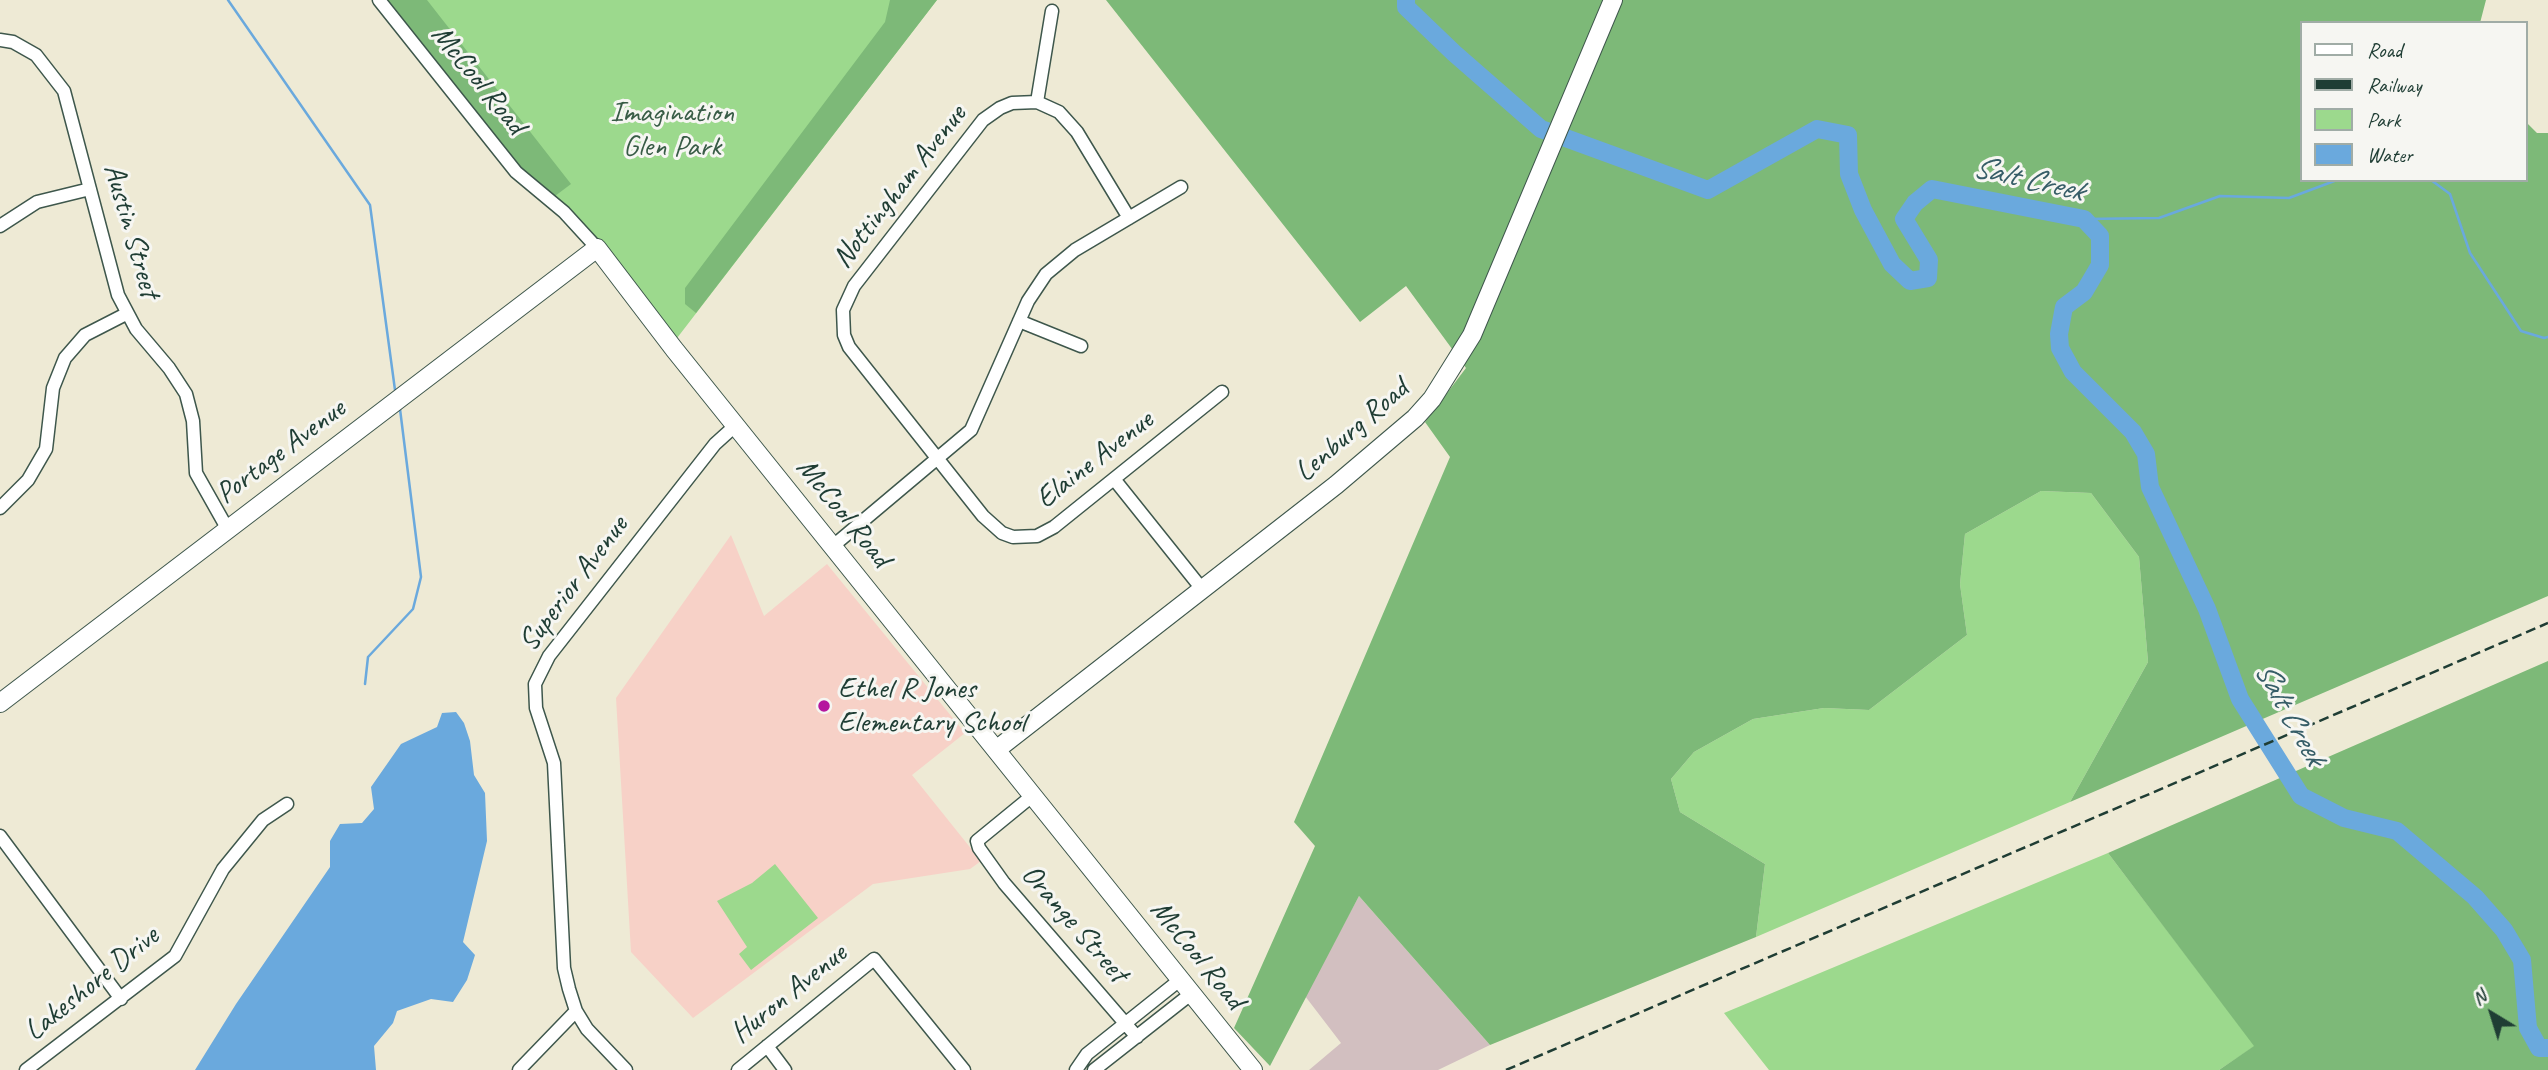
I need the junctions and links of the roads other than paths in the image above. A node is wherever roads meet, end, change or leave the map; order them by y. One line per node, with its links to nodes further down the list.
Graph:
1 (379, 0): 10 (street, McCool Road)
2 (1613, 0): 21 (street, Lenburg Road)
3 (1052, 11): 5 (street)
4 (0, 40): 7 (street, Austin Street)
5 (1037, 102): 8 (street); 16 (street, Nottingham Avenue)
6 (1181, 187): 8 (street)
7 (90, 189): 9 (street); 11 (street, Austin Street)
8 (1129, 218): 12 (street)
9 (0, 226)
10 (597, 248): 15 (street, McCool Road); 19 (street, Portage Avenue)
11 (126, 314): 18 (street); 19 (street, Austin Street)
12 (1019, 321): 13 (street); 16 (street)
13 (1081, 346)
14 (1222, 392): 17 (street, Elaine Avenue)
15 (736, 425): 20 (street, McCool Road); 29 (street, Superior Avenue)
16 (938, 460): 17 (street, Elaine Avenue); 20 (street)
17 (1114, 479): 21 (street)
18 (0, 508)
19 (227, 528): 22 (street, Portage Avenue)
20 (833, 546): 23 (street, McCool Road)
21 (1202, 589): 23 (street, Lenburg Road)
22 (0, 703)
23 (996, 750): 24 (street, McCool Road)
24 (1032, 796): 27 (street, McCool Road); 30 (street, Orange Street)
25 (287, 804): 28 (street, Lakeshore Drive)
26 (0, 836): 28 (street)
27 (1186, 986): 30 (street); 31 (street); 41 (street, McCool Road)
28 (121, 999): 33 (street, Lakeshore Drive)
29 (576, 1011): 34 (street); 35 (street, Superior Avenue)
30 (1125, 1023): 31 (street, Orange Street); 39 (street)
31 (1137, 1037): 40 (street)
32 (767, 1046): 36 (street, Huron Avenue); 37 (street); 38 (street, Huron Avenue)
33 (26, 1070)
34 (519, 1070)
35 (626, 1070)
36 (738, 1070)
37 (785, 1070)
38 (964, 1070)
39 (1076, 1070)
40 (1094, 1070)
41 (1253, 1070)

